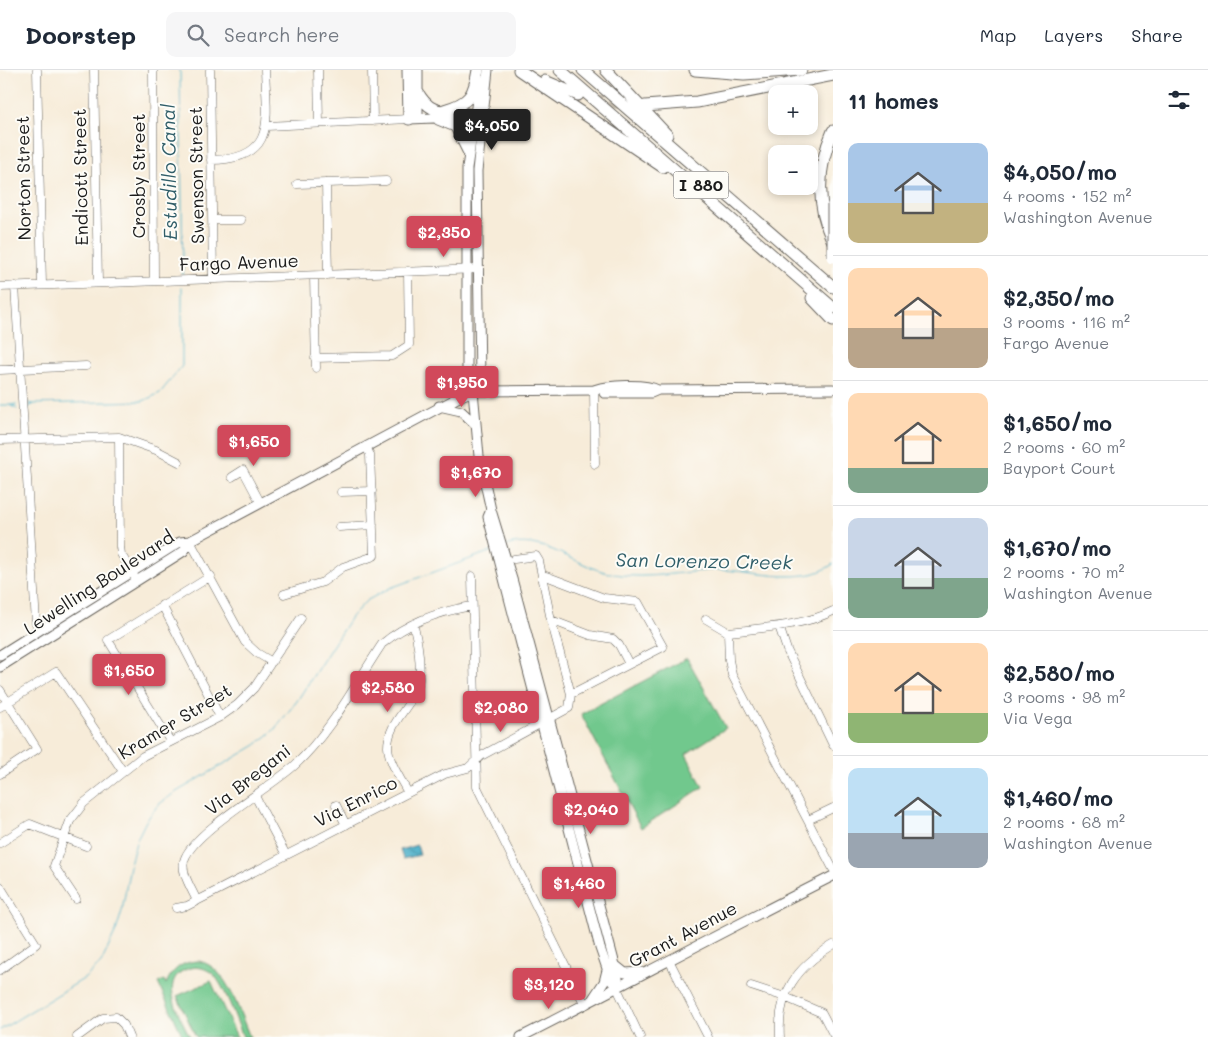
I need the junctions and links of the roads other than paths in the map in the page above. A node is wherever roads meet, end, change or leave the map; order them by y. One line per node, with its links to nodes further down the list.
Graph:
1 (37, 70): 54 (street, Norton Street)
2 (94, 70): 53 (street, Endicott Street)
3 (153, 70): 52 (street, Crosby Street)
4 (210, 70): 32 (street, Swenson Street)
5 (266, 70): 29 (street)
6 (318, 70): 28 (street)
7 (372, 70): 27 (street)
8 (408, 70): 26 (highway)
9 (417, 70): 21 (highway)
10 (480, 70): 24 (highway); 25 (main road)
11 (488, 70): 25 (main road)
12 (519, 70): 37 (highway)
13 (526, 70): 22 (highway)
14 (560, 70): 37 (highway, I 880)
15 (570, 70): 58 (highway, I 880)
16 (583, 70): 33 (highway, I 880)
17 (606, 70): 33 (highway)
18 (695, 70): 19 (highway)
19 (801, 70)
20 (833, 75): 23 (highway)
21 (417, 91): 24 (highway); 26 (highway)
22 (578, 95)
23 (645, 106)
24 (435, 115): 25 (highway); 26 (main road); 31 (main road)
25 (480, 116): 31 (main road); 46 (main road)
26 (409, 119): 27 (street)
27 (373, 121): 28 (street)
28 (319, 123): 29 (street)
29 (267, 126): 32 (street)
30 (833, 132): 43 (highway)
31 (469, 155): 45 (main road)
32 (211, 160): 40 (street, Swenson Street)
33 (704, 175): 42 (highway, I 880)
34 (386, 181): 35 (street)
35 (326, 183): 36 (street); 48 (street)
36 (297, 184)
37 (692, 185): 39 (highway, I 880)
38 (833, 205): 44 (highway, bridge)
39 (730, 219): 59 (highway, I 880); 60 (highway)
40 (213, 220): 41 (street); 51 (street, Swenson Street)
41 (241, 220)
42 (768, 230): 50 (highway); 57 (highway, I 880)
43 (833, 242)
44 (833, 257)
45 (466, 269): 46 (street, Fargo Avenue); 47 (street, Fargo Avenue); 66 (main road)
46 (479, 269): 69 (main road)
47 (408, 271): 48 (street, Fargo Avenue); 61 (street)
48 (328, 275): 49 (street, Fargo Avenue)
49 (314, 276): 51 (street, Fargo Avenue); 61 (street)
50 (833, 277)
51 (213, 279): 52 (street, Fargo Avenue)
52 (154, 281): 53 (street, Fargo Avenue)
53 (98, 283): 54 (street, Fargo Avenue)
54 (42, 284): 55 (street, Fargo Avenue)
55 (15, 286): 56 (street, Fargo Avenue); 64 (street)
56 (0, 287)
57 (833, 287)
58 (833, 299)
59 (833, 308)
60 (833, 320)
61 (315, 358): 63 (street)
62 (86, 366): 64 (street)
63 (316, 368)
64 (20, 369): 65 (street); 74 (street)
65 (0, 370)
66 (467, 370): 69 (main road); 70 (main road)
67 (833, 389): 68 (main road, Lewelling Boulevard)
68 (594, 390): 69 (main road, Lewelling Boulevard); 78 (street)
69 (474, 391): 70 (main road, Lewelling Boulevard); 72 (main road)
70 (454, 399): 71 (main road, Lewelling Boulevard)
71 (439, 406): 72 (main road); 76 (main road, Lewelling Boulevard)
72 (475, 424): 86 (main road)
73 (119, 437): 74 (street); 77 (street); 87 (street)
74 (24, 439): 75 (street); 100 (street)
75 (0, 440)
76 (366, 446): 80 (street); 82 (main road, Lewelling Boulevard)
77 (179, 462)
78 (595, 464)
79 (232, 477): 82 (street)
80 (372, 491): 81 (street); 83 (street)
81 (341, 492)
82 (260, 502): 85 (main road, Lewelling Boulevard)
83 (373, 525): 84 (street); 91 (street)
84 (339, 527)
85 (190, 541): 87 (main road, Lewelling Boulevard); 88 (street)
86 (506, 557): 90 (street); 111 (main road)
87 (134, 576): 100 (main road, Lewelling Boulevard); 102 (main road, Lewelling Boulevard)
88 (211, 576): 92 (street); 104 (street)
89 (472, 576): 93 (street)
90 (542, 578): 97 (street); 105 (street)
91 (284, 594)
92 (162, 605): 110 (street); 112 (street)
93 (472, 606): 98 (street, Via Bregani); 114 (street)
94 (833, 611): 99 (street)
95 (301, 618): 104 (street, Kramer Street)
96 (706, 619): 101 (street)
97 (550, 620): 105 (street); 108 (street)
98 (413, 624): 117 (street); 118 (street, Via Bregani)
99 (779, 626): 101 (street); 113 (street)
100 (39, 629): 102 (main road); 103 (main road, Lewelling Boulevard)
101 (728, 632): 121 (street)
102 (38, 642): 106 (main road, Lewelling Boulevard)
103 (0, 655)
104 (272, 662): 110 (street, Kramer Street)
105 (629, 664): 108 (street)
106 (0, 667)
107 (0, 690): 109 (street)
108 (571, 694): 111 (street, Via Enrico)
109 (4, 705): 115 (street); 116 (street)
110 (220, 717): 112 (street, Kramer Street)
111 (545, 723): 114 (street, Via Enrico); 135 (main road)
112 (170, 741): 115 (street, Kramer Street)
113 (833, 745)
114 (476, 762): 117 (street, Via Enrico); 141 (street)
115 (122, 770): 123 (street, Kramer Street)
116 (0, 774)
117 (408, 793): 122 (street, Via Enrico)
118 (255, 796): 126 (street); 131 (street, Via Bregani)
119 (336, 805): 122 (street)
120 (833, 808): 121 (street)
121 (808, 820): 127 (street)
122 (346, 825): 126 (street, Via Enrico)
123 (65, 838): 124 (street); 125 (street); 130 (street, Kramer Street)
124 (0, 843)
125 (86, 846)
126 (286, 855): 131 (street, Via Enrico)
127 (833, 869)
128 (833, 876): 134 (main road, Grant Avenue)
129 (0, 886): 136 (street)
130 (76, 899)
131 (197, 901): 132 (street, Via Enrico)
132 (176, 908)
133 (833, 945): 140 (street)
134 (669, 960): 137 (main road, Grant Avenue); 147 (street)
135 (611, 966): 137 (main road); 139 (main road); 141 (main road)
136 (0, 970)
137 (644, 972): 139 (main road, Grant Avenue)
138 (751, 986): 140 (street)
139 (617, 988): 141 (main road, Grant Avenue); 146 (street)
140 (785, 996): 142 (street); 148 (street)
141 (587, 1004): 145 (main road, Grant Avenue)
142 (833, 1034)
143 (77, 1037): 144 (street)
144 (129, 1037)
145 (521, 1037)
146 (640, 1037)
147 (708, 1037)
148 (780, 1037)

